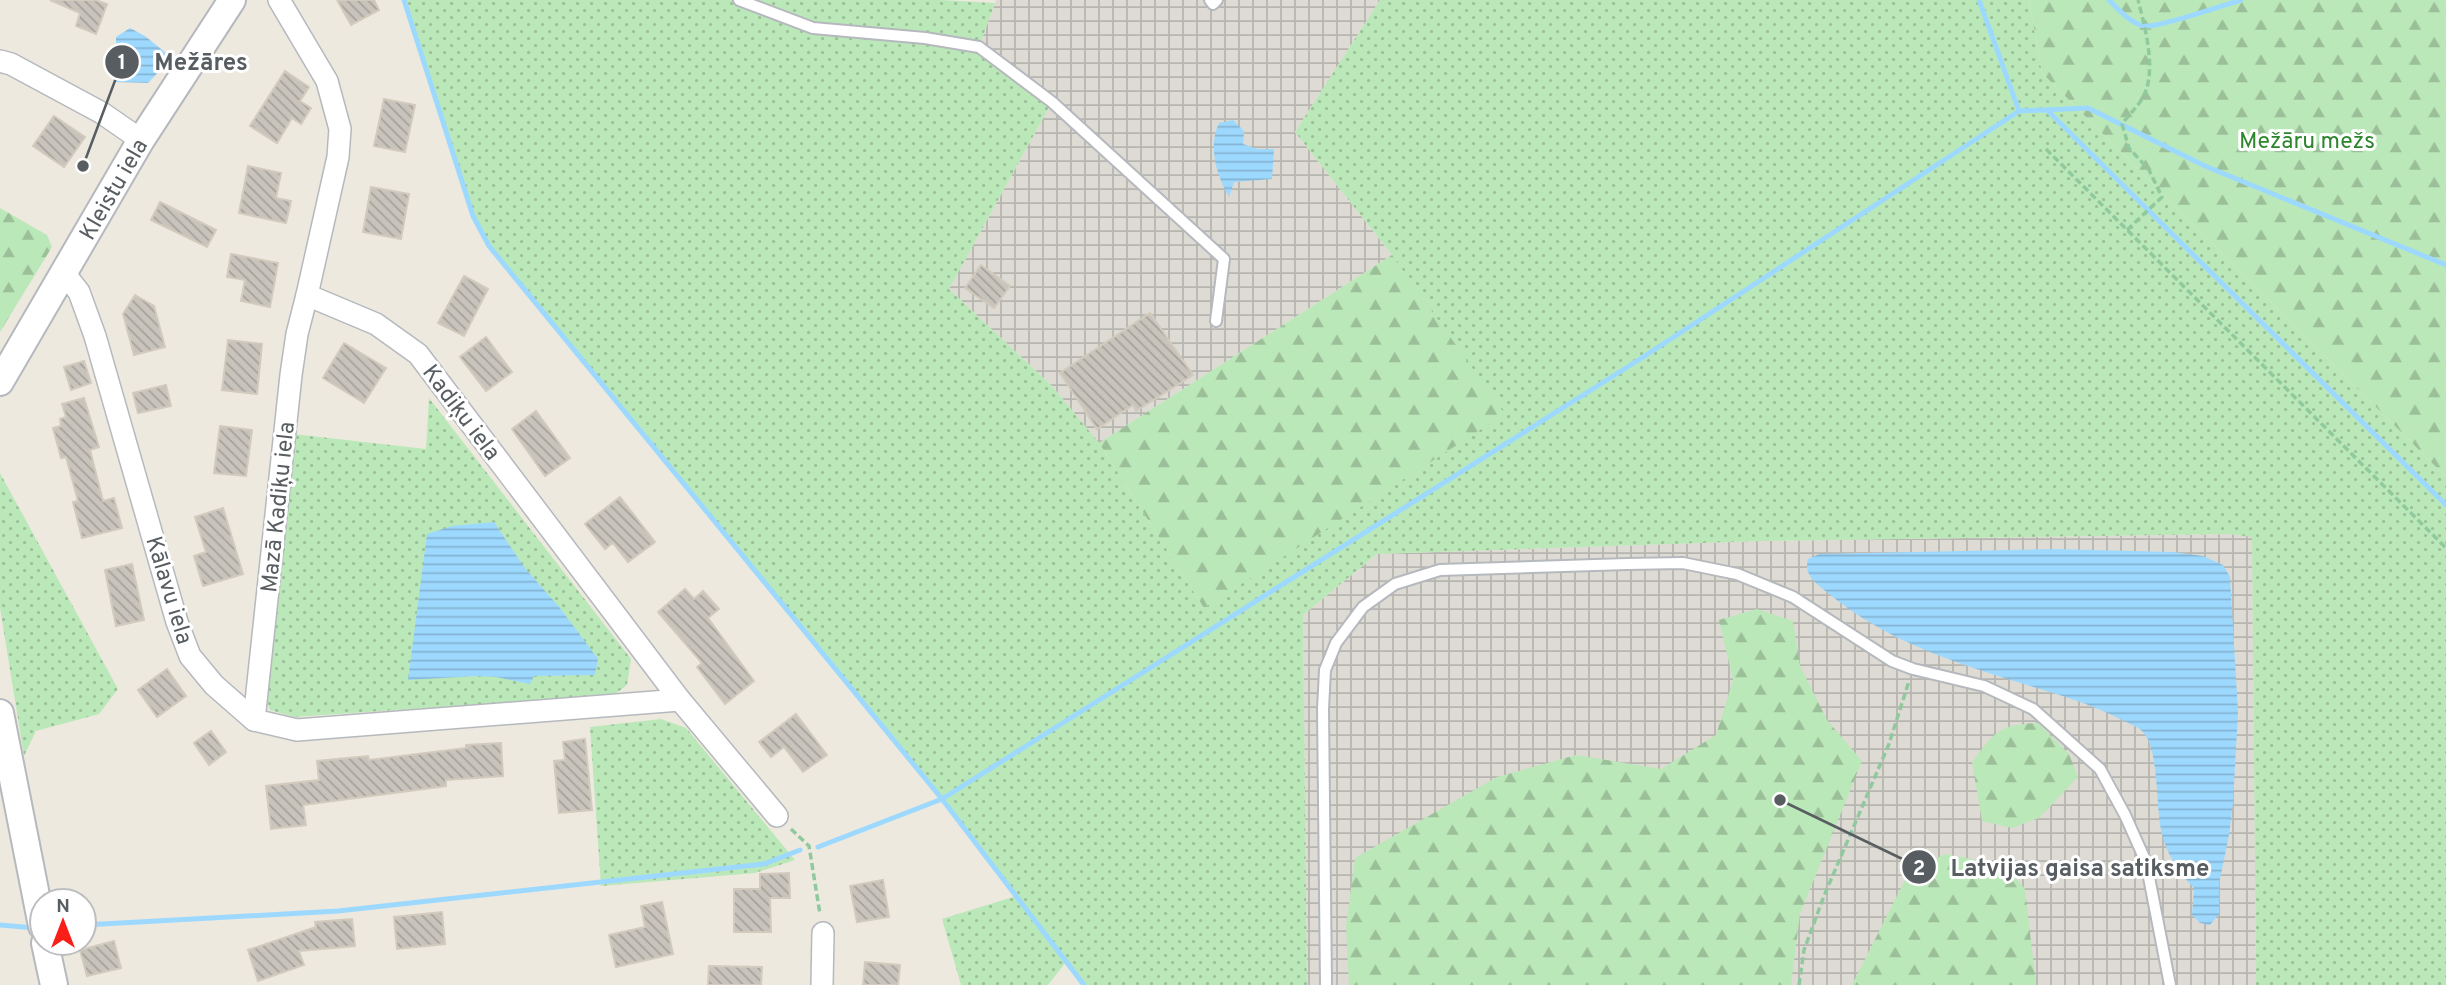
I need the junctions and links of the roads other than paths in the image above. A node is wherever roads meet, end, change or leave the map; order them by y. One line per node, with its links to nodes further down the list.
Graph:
1 (232, 0): 7 (street, Kleistu iela)
2 (279, 0): 9 (street)
3 (739, 0): 10 (lane)
4 (1209, 0): 5 (lane)
5 (1217, 0)
6 (0, 61): 7 (street)
7 (141, 140): 8 (street, Kleistu iela)
8 (64, 273): 11 (street, Kleistu iela); 14 (street, Kālavu iela)
9 (307, 295): 12 (street, Kadiķu iela); 14 (street, Mazā Kadiķu iela)
10 (1216, 321)
11 (0, 382)
12 (680, 700): 14 (street, Kālavu iela); 15 (street, Kadiķu iela)
13 (0, 713): 16 (street)
14 (254, 720)
15 (777, 816)
16 (34, 887)
17 (824, 933): 20 (street)
18 (49, 957): 19 (street)
19 (54, 985)
20 (822, 985)
21 (1326, 985): 22 (lane)
22 (2170, 985)

